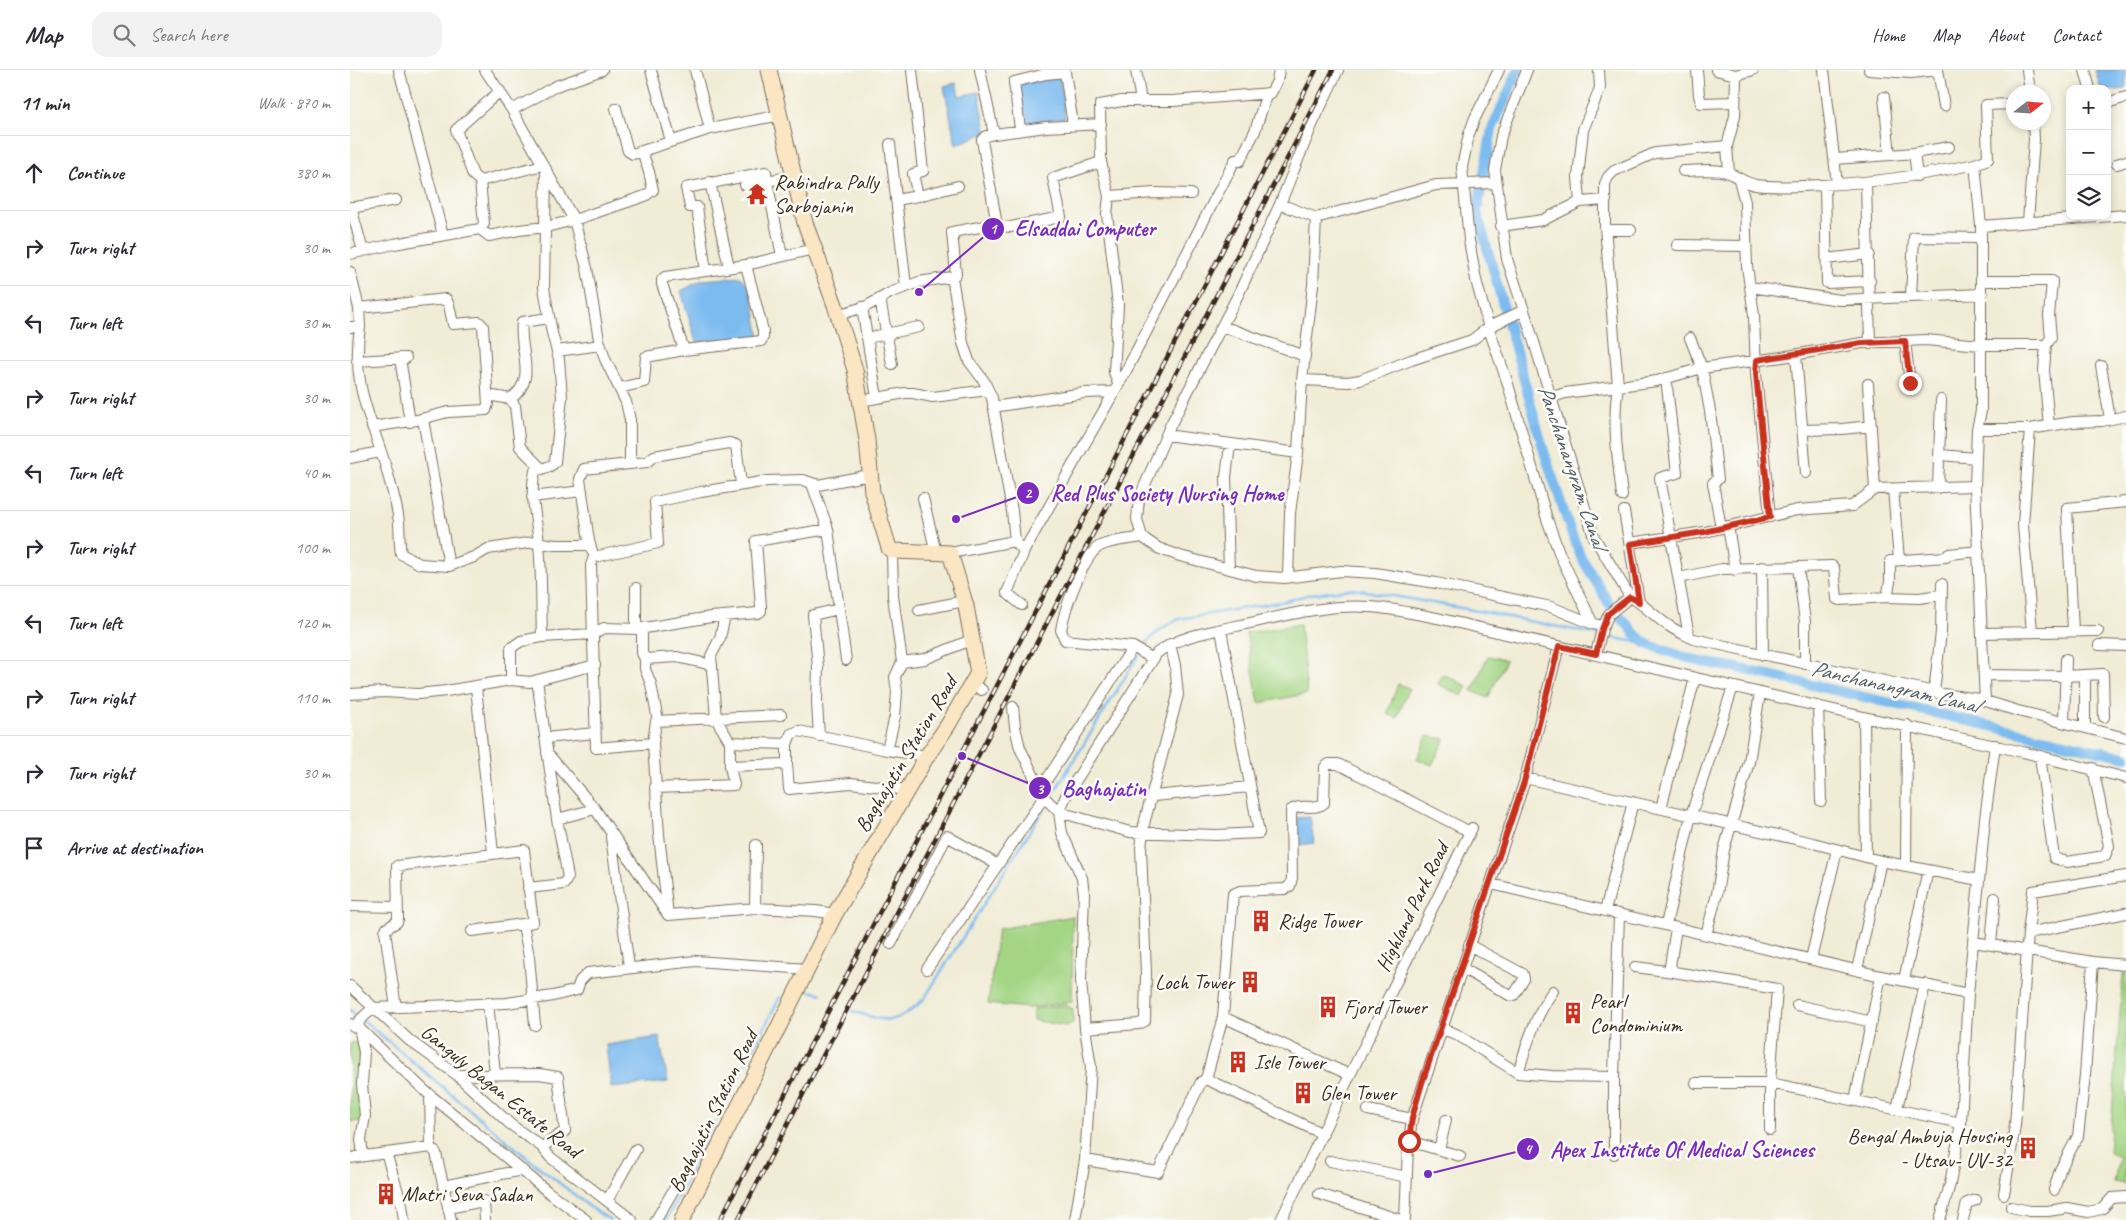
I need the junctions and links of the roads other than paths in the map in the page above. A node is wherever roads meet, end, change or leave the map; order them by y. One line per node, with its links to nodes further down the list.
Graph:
1 (399, 70): 91 (street)
2 (485, 70): 27 (street)
3 (602, 70): 37 (street)
4 (651, 70): 45 (street)
5 (694, 70): 41 (street)
6 (769, 70): 38 (street)
7 (912, 70): 72 (street)
8 (980, 70): 44 (street)
9 (1136, 70): 31 (street)
10 (1279, 70): 28 (street)
11 (1338, 70): 78 (street)
12 (1499, 70): 65 (street)
13 (1527, 70): 66 (street)
14 (1599, 70): 77 (street)
15 (1697, 70): 32 (street)
16 (1716, 70): 24 (street)
17 (1753, 70): 24 (street)
18 (1824, 70): 52 (street)
19 (1869, 70): 20 (street)
20 (1938, 70): 35 (street)
21 (2027, 70): 25 (street)
22 (2085, 70): 26 (street)
23 (1046, 72): 40 (street); 42 (street)
24 (1736, 74): 32 (street)
25 (2029, 85)
26 (2089, 85)
27 (500, 91): 37 (street); 61 (street)
28 (1267, 93): 31 (street); 146 (street)
29 (1884, 97): 51 (street)
30 (2126, 98): 33 (street)
31 (1141, 102): 39 (street)
32 (1735, 102): 47 (street)
33 (2111, 102)
34 (2006, 104): 54 (street)
35 (1944, 106)
36 (616, 108): 49 (street)
37 (512, 110): 55 (street)
38 (780, 115): 41 (street); 58 (street)
39 (1101, 124): 40 (street); 53 (street)
40 (1073, 126): 42 (street)
41 (710, 129): 45 (street)
42 (1020, 129): 44 (street)
43 (2033, 130): 83 (street)
44 (994, 134): 84 (street)
45 (671, 141): 49 (street)
46 (890, 144): 75 (street)
47 (1727, 146): 57 (street); 76 (street)
48 (1949, 147): 50 (street)
49 (642, 151): 82 (street)
50 (1914, 153): 51 (street); 59 (street)
51 (1890, 155): 52 (street)
52 (1835, 159): 67 (street)
53 (1101, 162): 73 (street); 84 (street)
54 (1975, 164): 59 (street); 86 (street)
55 (545, 167): 61 (street); 82 (street); 87 (street)
56 (1683, 170): 57 (street)
57 (1729, 173): 60 (street)
58 (794, 176): 62 (street); 95 (street)
59 (1917, 176): 64 (street)
60 (1739, 180): 69 (street); 94 (street)
61 (480, 181): 88 (street)
62 (768, 181): 63 (street); 68 (street); 99 (street)
63 (710, 182): 102 (street); 103 (street)
64 (1866, 182): 67 (street); 98 (street)
65 (1466, 184): 66 (street); 81 (street); 122 (street)
66 (1491, 184): 85 (street)
67 (1837, 184): 69 (street)
68 (746, 185)
69 (1825, 185): 100 (street)
70 (958, 186): 72 (street)
71 (1191, 194): 73 (street)
72 (918, 196): 75 (street)
73 (1109, 196): 146 (street)
74 (396, 200): 79 (street)
75 (896, 200): 108 (street)
76 (1606, 200): 77 (street); 89 (street)
77 (1580, 202): 85 (street)
78 (1280, 204): 81 (street); 119 (street)
79 (350, 208): 96 (street)
80 (2126, 215): 83 (street)
81 (1316, 218): 134 (street)
82 (574, 220): 87 (street); 128 (street)
83 (2028, 222): 86 (street)
84 (997, 225): 105 (street)
85 (1501, 226): 116 (street)
86 (1981, 226): 92 (street)
87 (546, 227): 88 (street); 118 (street)
88 (480, 229): 91 (street)
89 (1606, 230): 90 (street); 144 (street)
90 (1631, 230)
91 (443, 234): 96 (street)
92 (1981, 238): 107 (street); 111 (street)
93 (1677, 245): 94 (street)
94 (1746, 246): 109 (street)
95 (814, 248): 99 (street); 117 (street)
96 (363, 251): 97 (street)
97 (350, 254)
98 (1870, 254): 100 (street); 106 (street)
99 (782, 256): 101 (street)
100 (1826, 259): 106 (street)
101 (746, 265): 102 (street); 131 (street)
102 (729, 267): 103 (street)
103 (706, 271): 131 (street)
104 (350, 272): 115 (street)
105 (952, 277): 108 (street); 147 (street)
106 (1870, 281): 112 (street)
107 (1982, 281): 110 (street); 130 (street)
108 (906, 287): 113 (street)
109 (1750, 287): 112 (street); 135 (street)
110 (1982, 294): 111 (street); 129 (street)
111 (1911, 296): 112 (street)
112 (1870, 298): 127 (street)
113 (880, 299): 114 (street); 123 (street)
114 (862, 307): 117 (street); 124 (street)
115 (359, 308): 120 (street); 148 (street)
116 (1524, 310): 122 (street); 152 (street)
117 (838, 315): 155 (street)
118 (549, 318): 132 (street); 153 (street)
119 (1222, 326): 134 (street); 167 (street)
120 (355, 327): 136 (street)
121 (919, 327): 123 (street)
122 (1489, 328): 141 (street); 222 (street)
123 (887, 333): 124 (street); 137 (street)
124 (867, 338): 151 (street)
125 (1690, 338): 139 (street)
126 (1905, 341): 127 (street); 129 (street); 142 (street)
127 (1870, 344): 133 (street)
128 (601, 345): 132 (street); 145 (street)
129 (1981, 345): 130 (street); 164 (street)
130 (2046, 345): 162 (street)
131 (684, 350): 145 (street)
132 (557, 351): 175 (street)
133 (1796, 355): 135 (street); 166 (street)
134 (1305, 356): 141 (street)
135 (1757, 360): 139 (street); 190 (street)
136 (357, 361): 149 (street); 160 (street)
137 (892, 364)
138 (2101, 366): 159 (street)
139 (1702, 368): 140 (street); 191 (street)
140 (1666, 378): 144 (street); 193 (street)
141 (1302, 380): 170 (street)
142 (1910, 383)
143 (1868, 384): 161 (street)
144 (1618, 386): 152 (street); 185 (street)
145 (620, 388): 174 (street)
146 (1116, 388): 156 (street); 199 (street)
147 (988, 390): 151 (street); 156 (street)
148 (488, 394): 153 (street); 158 (street)
149 (361, 395): 150 (street); 163 (street)
150 (350, 396)
151 (877, 398): 155 (street)
152 (1550, 398): 216 (street)
153 (510, 399): 175 (street)
154 (1941, 400): 171 (street)
155 (860, 402): 177 (street)
156 (993, 407): 195 (street)
157 (2126, 416): 159 (street)
158 (423, 419): 160 (street); 205 (street)
159 (2110, 419): 162 (street)
160 (410, 422): 163 (street)
161 (1871, 426): 166 (street); 183 (street)
162 (2049, 426): 165 (street)
163 (372, 427): 169 (street)
164 (1977, 429): 165 (street); 173 (street)
165 (2030, 429): 228 (street)
166 (1803, 430): 176 (street)
167 (1166, 435): 168 (street); 194 (street)
168 (1230, 445): 170 (street); 208 (street)
169 (380, 452): 172 (street); 205 (street)
170 (1298, 453): 210 (street)
171 (1940, 455): 173 (street); 182 (street)
172 (350, 458)
173 (1976, 458): 180 (street)
174 (630, 464): 178 (street); 184 (street)
175 (541, 468): 186 (street)
176 (1806, 474)
177 (870, 476): 179 (street); 200 (street)
178 (741, 484): 179 (street); 203 (street)
179 (812, 484): 192 (street)
180 (1975, 486): 182 (street); 201 (street)
181 (1893, 488): 182 (street); 183 (street); 204 (street)
182 (1938, 488)
183 (1874, 489): 190 (street)
184 (582, 491): 186 (street); 198 (street)
185 (1622, 496)
186 (532, 497): 196 (street)
187 (923, 498): 202 (street)
188 (2126, 502): 225 (street)
189 (1624, 512): 197 (street)
190 (1770, 517): 191 (street)
191 (1724, 527): 193 (street); 209 (street)
192 (828, 529): 219 (street); 221 (street)
193 (1672, 537): 197 (street); 211 (street)
194 (1138, 538): 208 (street); 237 (street)
195 (1015, 541): 199 (street); 202 (street)
196 (539, 543): 198 (street); 205 (street); 230 (street)
197 (1630, 544): 216 (street)
198 (590, 545): 203 (street)
199 (1025, 548): 218 (street)
200 (892, 551): 202 (street); 244 (street)
201 (1979, 551): 204 (street); 227 (street)
202 (943, 553): 217 (street, Baghajatin Station Road)
203 (594, 557): 229 (street)
204 (1899, 560): 215 (street)
205 (449, 566)
206 (1762, 567): 207 (street); 209 (street); 239 (street)
207 (1798, 567): 215 (street); 245 (street)
208 (1229, 569): 210 (street)
209 (1735, 570): 211 (street)
210 (1288, 577): 222 (street)
211 (1679, 578): 231 (street)
212 (1942, 584): 214 (street)
213 (636, 588): 223 (street)
214 (1941, 595): 215 (street); 256 (street)
215 (1887, 598)
216 (1631, 600): 222 (street); 231 (street)
217 (964, 601): 220 (street); 232 (street, Baghajatin Station Road)
218 (1022, 604)
219 (839, 609): 243 (street); 271 (street)
220 (919, 610)
221 (725, 616): 223 (street); 247 (street)
222 (1600, 626): 238 (street)
223 (639, 629): 229 (street); 241 (street)
224 (1220, 630): 233 (street); 235 (street); 287 (street)
225 (2073, 631): 226 (street); 228 (street)
226 (2098, 631)
227 (1983, 632): 228 (street); 248 (street)
228 (2032, 632)
229 (593, 634): 230 (street); 246 (street)
230 (542, 636): 252 (street)
231 (1689, 636): 239 (street)
232 (973, 639): 244 (street); 280 (street, Baghajatin Station Road)
233 (1170, 644): 240 (street); 290 (street)
234 (2099, 645): 236 (street)
235 (1559, 646): 238 (street); 285 (street)
236 (2126, 646)
237 (1133, 647): 240 (street); 291 (street)
238 (1597, 650): 251 (street)
239 (1763, 655): 245 (street)
240 (1150, 657): 296 (street)
241 (644, 659): 247 (street); 266 (street)
242 (2066, 659): 250 (street)
243 (846, 660)
244 (902, 662): 278 (street)
245 (1804, 664): 256 (street)
246 (595, 665): 253 (street); 270 (street)
247 (712, 665): 265 (street)
248 (1984, 675): 250 (street); 259 (street)
249 (2085, 675): 250 (street); 264 (street); 269 (street)
250 (2065, 676): 267 (street)
251 (1695, 678): 255 (street); 294 (street)
252 (511, 680): 253 (street); 254 (street)
253 (537, 680): 272 (street)
254 (476, 687): 258 (street); 304 (street)
255 (1733, 687): 257 (street); 297 (street)
256 (1934, 692): 259 (street)
257 (1760, 693): 260 (street); 299 (street)
258 (350, 694)
259 (1985, 700): 267 (street)
260 (1818, 706): 263 (street); 292 (street)
261 (1013, 707): 291 (street)
262 (781, 715): 265 (street)
263 (1864, 717): 268 (street); 305 (street)
264 (2104, 717)
265 (716, 719): 266 (street); 274 (street)
266 (658, 721): 275 (street)
267 (2064, 722): 269 (street)
268 (1907, 725): 277 (street); 308 (street)
269 (2085, 728): 273 (street)
270 (595, 733): 272 (street); 275 (street)
271 (819, 736): 276 (street); 278 (street)
272 (545, 738): 279 (street)
273 (2126, 738)
274 (730, 742): 276 (street); 283 (street)
275 (653, 743): 288 (street)
276 (787, 744): 282 (street)
277 (1995, 745): 281 (street); 311 (street)
278 (887, 750): 280 (street)
279 (547, 752): 295 (street); 298 (street)
280 (927, 756): 289 (street, Baghajatin Station Road)
281 (2040, 756): 284 (street); 284 (street)
282 (787, 764): 283 (street); 289 (street)
283 (730, 766): 288 (street)
284 (2093, 768): 286 (street)
285 (1525, 778): 293 (street); 312 (street)
286 (2126, 778)
287 (1250, 787): 290 (street); 301 (street)
288 (655, 788): 322 (street)
289 (908, 790): 320 (street, Baghajatin Station Road)
290 (1152, 796): 301 (street)
291 (1045, 797): 296 (street); 307 (street)
292 (1821, 801)
293 (1633, 802): 294 (street); 318 (street)
294 (1661, 808): 297 (street)
295 (595, 809): 298 (street); 300 (street)
296 (1059, 812): 301 (street); 357 (street)
297 (1691, 815): 299 (street); 324 (street)
298 (557, 819): 313 (street)
299 (1731, 825): 303 (street); 327 (street)
300 (611, 833): 322 (street); 336 (street)
301 (1143, 833): 357 (street)
302 (756, 845): 317 (street)
303 (1837, 850): 305 (street); 333 (street)
304 (493, 853): 313 (street); 316 (street)
305 (1866, 857): 306 (street)
306 (1881, 861): 308 (street); 341 (street)
307 (998, 865): 329 (street); 338 (street)
308 (1906, 866): 309 (street)
309 (1928, 870): 311 (street); 344 (street)
310 (2126, 876): 326 (street)
311 (1979, 880): 328 (street)
312 (1491, 884): 318 (street); 330 (street)
313 (528, 888): 323 (street)
314 (1995, 898): 331 (street)
315 (350, 906): 316 (street)
316 (397, 907): 352 (street)
317 (755, 908): 320 (street); 322 (street)
318 (1605, 911): 321 (street)
319 (2126, 913): 326 (street)
320 (835, 914): 340 (street, Baghajatin Station Road)
321 (1619, 914): 324 (street); 363 (street)
322 (668, 915)
323 (523, 924): 325 (street); 349 (street)
324 (1671, 927): 327 (street); 342 (street)
325 (472, 932)
326 (2028, 933): 332 (street)
327 (1706, 935): 333 (street)
328 (1974, 942): 331 (street); 348 (street)
329 (891, 944)
330 (1470, 945): 339 (street); 339 (street)
331 (1991, 945): 332 (street)
332 (2026, 951): 334 (street); 394 (street)
333 (1811, 959): 341 (street)
334 (2093, 962): 335 (street); 392 (street)
335 (2126, 965)
336 (629, 967): 340 (street); 349 (street)
337 (1635, 967): 342 (street)
338 (927, 968)
339 (1462, 968): 358 (street)
340 (807, 969): 406 (street, Baghajatin Station Road)
341 (1857, 970): 343 (street)
342 (1674, 972): 366 (street)
343 (1882, 976): 344 (street); 355 (street)
344 (1904, 980): 345 (street)
345 (1925, 984): 348 (street); 369 (street)
346 (350, 986): 354 (street, Ganguly Bagan Estate Road)
347 (1553, 991): 359 (street)
348 (1968, 994): 373 (street)
349 (533, 998): 350 (street); 356 (street)
350 (488, 1002): 352 (street); 360 (street)
351 (1797, 1005): 355 (street)
352 (396, 1008): 354 (street)
353 (1223, 1017): 362 (street); 362 (street, Highland Park Road); 364 (street)
354 (361, 1020): 361 (street, Ganguly Bagan Estate Road); 367 (street); 383 (street)
355 (1872, 1022): 368 (street)
356 (536, 1025)
357 (1085, 1028): 386 (street)
358 (1442, 1029): 359 (street); 371 (street)
359 (1518, 1073): 363 (street)
360 (495, 1074): 361 (street); 378 (street)
361 (457, 1075): 378 (street, Ganguly Bagan Estate Road)
362 (1350, 1075): 375 (street, Highland Park Road)
363 (1614, 1077): 382 (street)
364 (1206, 1079): 375 (street); 386 (street)
365 (1696, 1082): 366 (street)
366 (1770, 1083): 368 (street); 374 (street)
367 (430, 1094): 377 (street); 388 (street)
368 (1855, 1100): 369 (street)
369 (1897, 1109): 373 (street)
370 (1368, 1110): 371 (street)
371 (1412, 1118): 376 (street)
372 (1446, 1120): 380 (street)
373 (1961, 1123): 410 (street)
374 (1770, 1130)
375 (1323, 1134): 408 (street, Highland Park Road)
376 (1409, 1141): 380 (street); 389 (street)
377 (431, 1147): 381 (street); 391 (street)
378 (542, 1147): 397 (street, Ganguly Bagan Estate Road)
379 (636, 1149): 397 (street)
380 (1439, 1150): 384 (street)
381 (386, 1153): 383 (street); 400 (street)
382 (1614, 1154)
383 (364, 1156): 385 (street)
384 (1460, 1156)
385 (350, 1158)
386 (1085, 1160): 407 (street)
387 (1330, 1160): 389 (street)
388 (522, 1170): 391 (street); 403 (street)
389 (1407, 1177): 409 (street)
390 (677, 1184): 405 (street)
391 (443, 1186): 399 (street)
392 (2054, 1190)
393 (1319, 1194): 409 (street)
394 (2004, 1194)
395 (2126, 1197): 398 (street)
396 (1976, 1200): 411 (street)
397 (607, 1201): 404 (street, Ganguly Bagan Estate Road)
398 (2011, 1206)
399 (448, 1208): 401 (street); 402 (street)
400 (404, 1220)
401 (451, 1220)
402 (485, 1220)
403 (586, 1220)
404 (632, 1220)
405 (656, 1220)
406 (682, 1220)
407 (1075, 1220)
408 (1282, 1220)
409 (1403, 1220)
410 (1940, 1220)
411 (1963, 1220)

